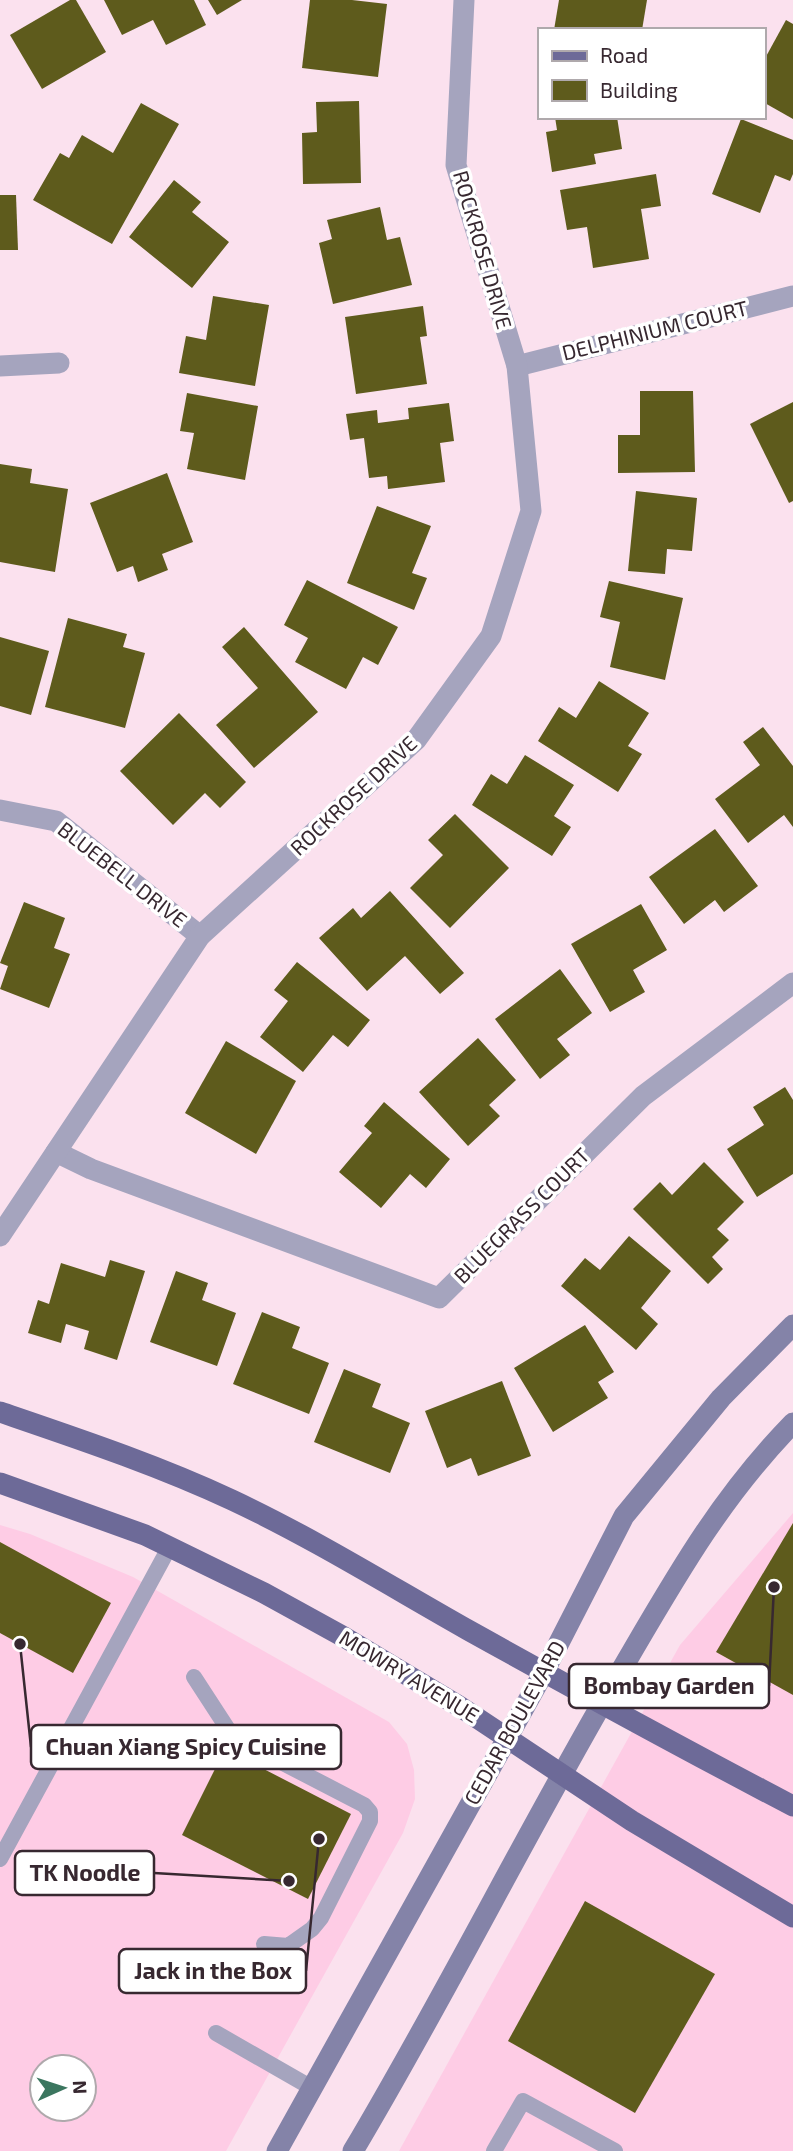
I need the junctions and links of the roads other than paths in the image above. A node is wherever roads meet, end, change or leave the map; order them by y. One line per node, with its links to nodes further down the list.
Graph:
1 (464, 0): 5 (street, ROCKROSE DRIVE)
2 (793, 296): 5 (street, DELPHINIUM COURT)
3 (59, 363): 4 (street)
4 (0, 366)
5 (517, 366): 7 (street, ROCKROSE DRIVE)
6 (0, 810): 7 (street, BLUEBELL DRIVE)
7 (200, 936): 9 (street, ROCKROSE DRIVE)
8 (793, 983): 9 (street, BLUEGRASS COURT)
9 (56, 1152): 10 (street, ROCKROSE DRIVE)
10 (0, 1236)
11 (793, 1325): 16 (main road, CEDAR BOULEVARD)
12 (0, 1412): 16 (main road)
13 (793, 1423): 18 (main road)
14 (0, 1483): 15 (main road, MOWRY AVENUE)
15 (170, 1546): 19 (main road, MOWRY AVENUE); 22 (lane)
16 (544, 1672): 18 (main road); 19 (main road, CEDAR BOULEVARD)
17 (194, 1677): 24 (lane)
18 (601, 1704): 20 (main road); 21 (main road)
19 (508, 1737): 20 (main road, MOWRY AVENUE); 26 (main road, CEDAR BOULEVARD)
20 (562, 1773): 23 (main road, MOWRY AVENUE); 28 (main road)
21 (793, 1806)
22 (0, 1859)
23 (793, 1917)
24 (264, 1944)
25 (216, 2033): 26 (lane)
26 (312, 2088): 27 (main road, CEDAR BOULEVARD)
27 (277, 2151)
28 (354, 2151)
29 (494, 2151): 30 (lane)
30 (615, 2151)

